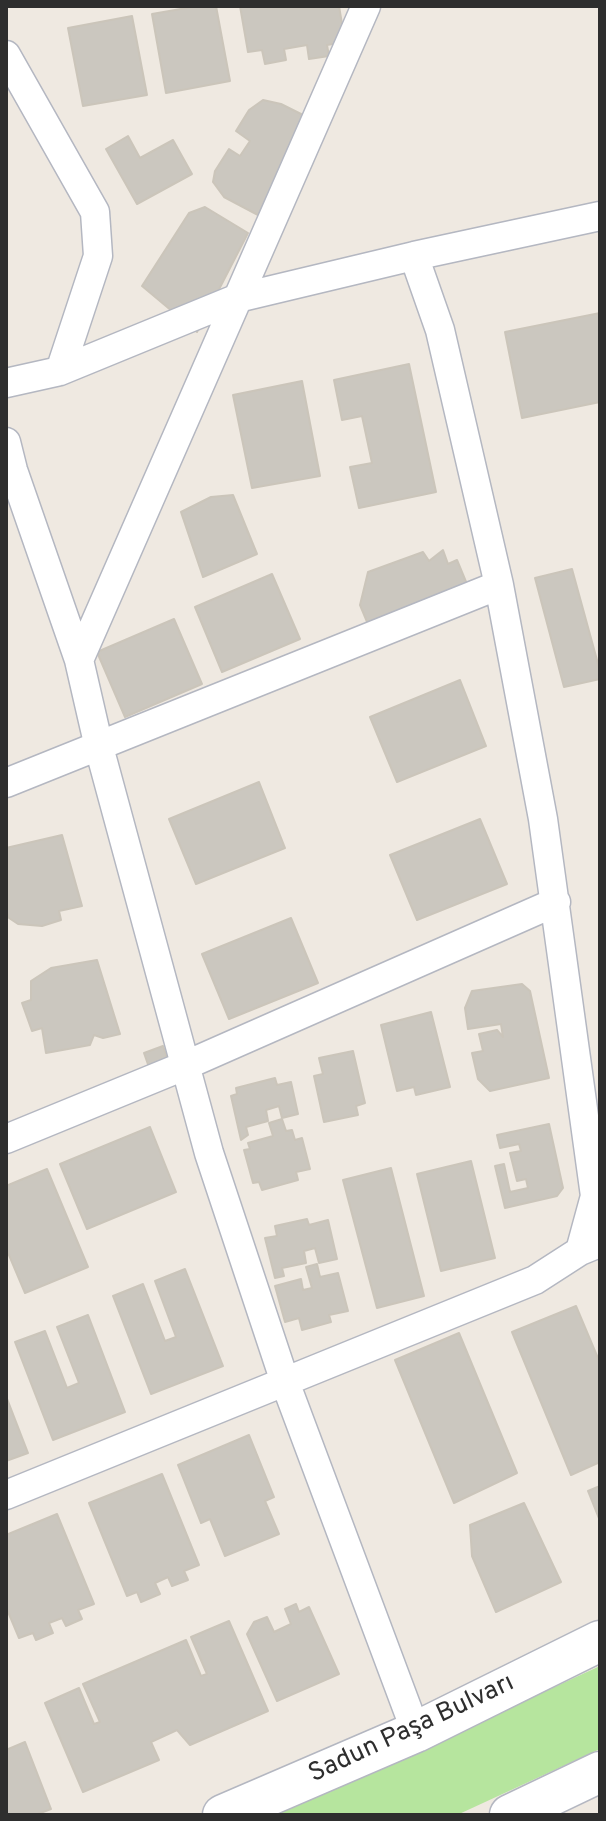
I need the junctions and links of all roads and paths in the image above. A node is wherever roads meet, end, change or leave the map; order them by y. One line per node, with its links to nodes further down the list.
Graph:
1 (366, 6): 5 (street)
2 (6, 55): 6 (street)
3 (600, 216): 4 (street)
4 (414, 256): 5 (street); 9 (street)
5 (238, 298): 6 (street); 10 (street)
6 (60, 371): 7 (street)
7 (6, 383)
8 (6, 442): 10 (street)
9 (499, 585): 11 (street); 13 (street)
10 (79, 660): 11 (street)
11 (99, 747): 12 (street); 14 (street)
12 (6, 783)
13 (556, 902): 14 (street); 16 (street)
14 (184, 1066): 15 (street); 17 (street)
15 (6, 1139)
16 (590, 1247): 17 (street)
17 (285, 1382): 18 (street); 20 (street)
18 (6, 1495)
19 (600, 1641): 20 (main road, Sadun Paşa Bulvarı)
20 (416, 1732): 22 (main road, Sadun Paşa Bulvarı)
21 (600, 1772): 23 (main road)
22 (223, 1815)
23 (510, 1815)

